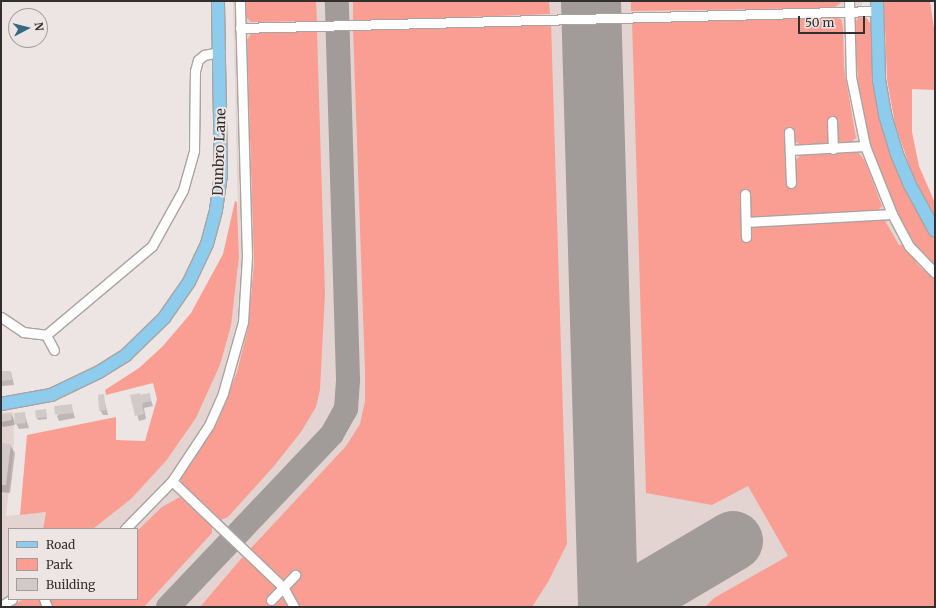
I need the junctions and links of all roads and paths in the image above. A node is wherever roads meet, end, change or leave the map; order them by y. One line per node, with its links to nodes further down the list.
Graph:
1 (218, 1): 7 (main road, Dunbro Lane)
2 (240, 1): 6 (lane)
3 (849, 1): 5 (lane)
4 (877, 6): 5 (lane); 17 (main road)
5 (849, 12): 6 (lane); 10 (lane)
6 (240, 28): 24 (lane)
7 (220, 52): 21 (lane); 23 (main road, Dunbro Lane)
8 (832, 121): 11 (lane)
9 (789, 132): 12 (lane)
10 (865, 146): 11 (lane); 15 (lane)
11 (833, 149): 12 (lane)
12 (790, 150): 13 (lane)
13 (791, 183)
14 (745, 194): 16 (lane)
15 (892, 214): 16 (lane); 19 (lane)
16 (746, 222): 18 (lane)
17 (935, 231)
18 (746, 236)
19 (935, 273)
20 (1, 317): 21 (lane)
21 (46, 335): 22 (lane)
22 (54, 350)
23 (1, 404)
24 (172, 481): 25 (lane); 27 (lane)
25 (126, 528)
26 (296, 575): 27 (lane)
27 (283, 587): 29 (lane); 31 (lane)
28 (10, 600): 30 (lane)
29 (270, 600)
30 (1, 606)
31 (294, 607)

